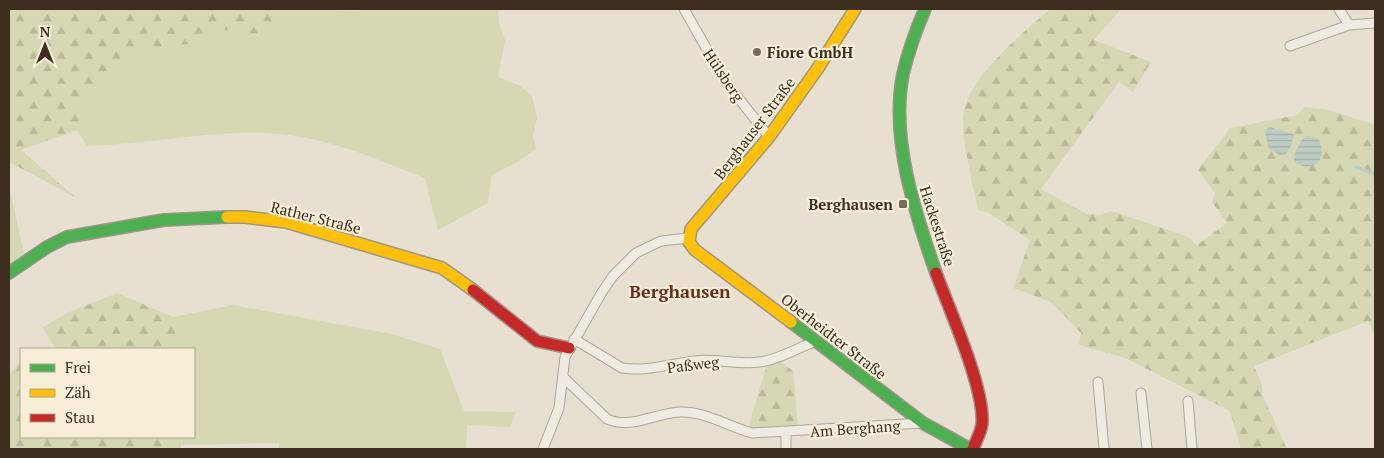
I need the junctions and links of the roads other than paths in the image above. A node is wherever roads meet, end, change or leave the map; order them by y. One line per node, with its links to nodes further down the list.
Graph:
1 (684, 9): 8 (street, Hülsberg)
2 (855, 9): 8 (street, Berghauser Straße)
3 (925, 9): 21 (street, Hackestraße)
4 (1339, 9): 6 (street)
5 (1375, 22): 6 (street)
6 (1349, 25): 7 (street)
7 (1290, 46)
8 (769, 137): 9 (street, Berghauser Straße)
9 (688, 238): 11 (street, Oberheidter Straße); 12 (street)
10 (9, 273): 12 (street, Rather Straße)
11 (816, 341): 12 (street, Paßweg); 17 (street, Oberheidter Straße)
12 (572, 344): 13 (street)
13 (563, 377): 18 (street, Am Berghang); 19 (street)
14 (1098, 382): 22 (street)
15 (1141, 393): 23 (street)
16 (1188, 401): 24 (street)
17 (923, 423): 18 (street, Am Berghang); 21 (street, Oberheidter Straße)
18 (786, 433): 20 (street)
19 (543, 449)
20 (786, 449)
21 (971, 449)
22 (1104, 449)
23 (1147, 449)
24 (1192, 449)

